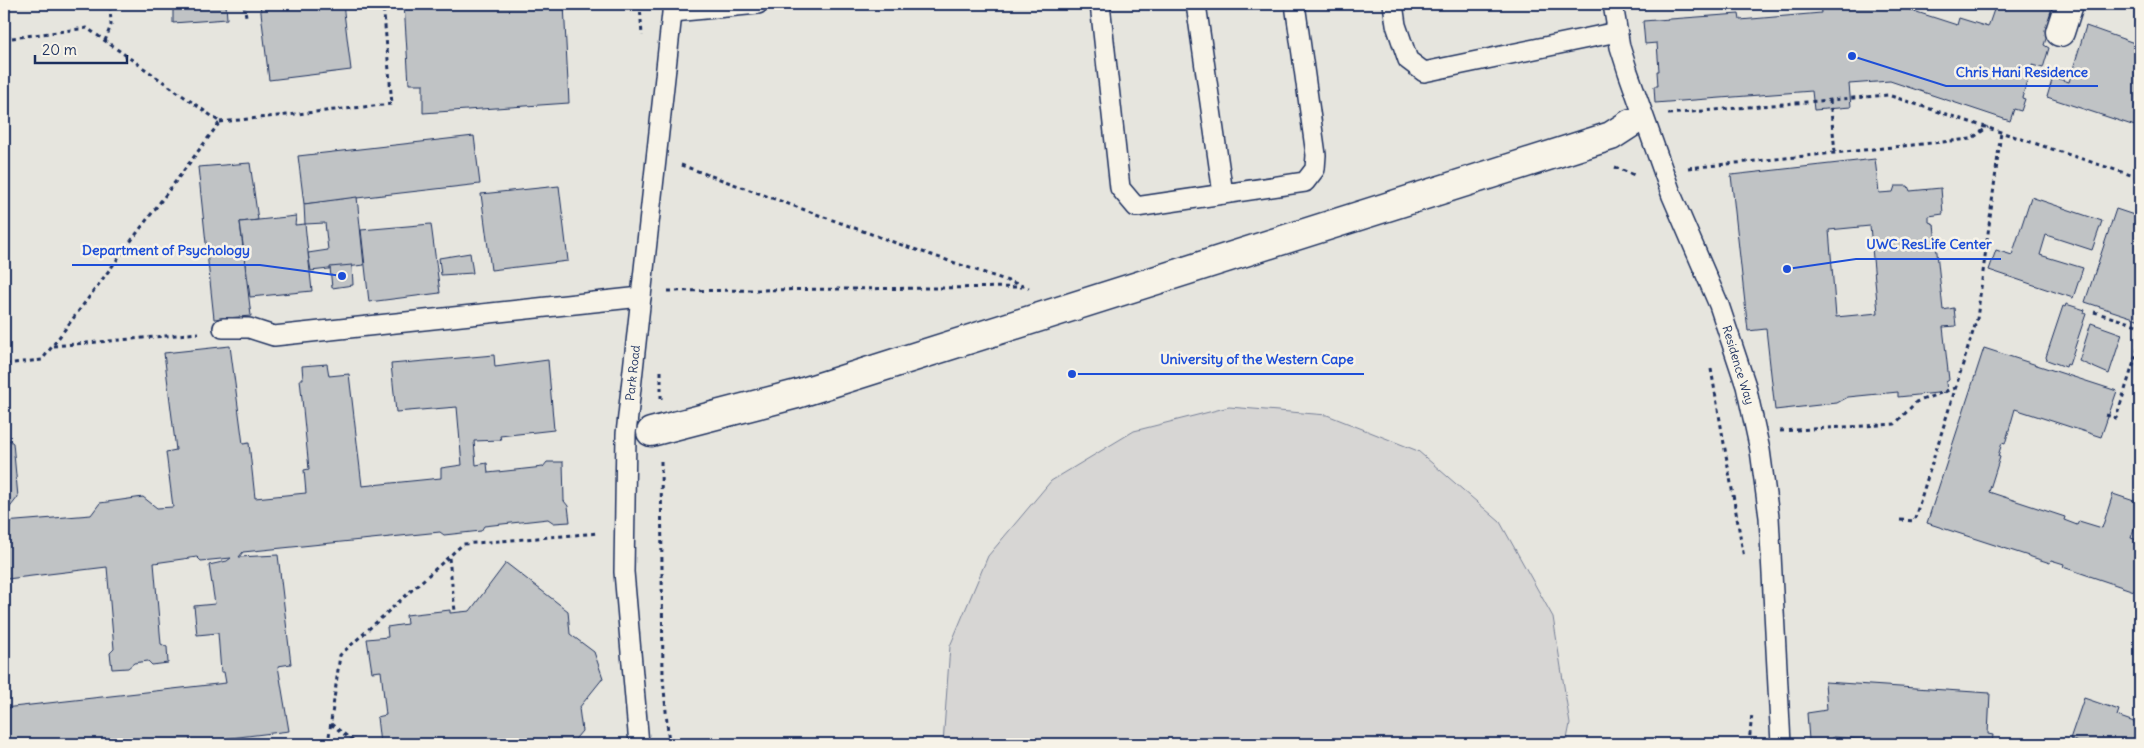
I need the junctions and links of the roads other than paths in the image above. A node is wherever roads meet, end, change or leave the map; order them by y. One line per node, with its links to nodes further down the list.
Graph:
1 (758, 4): 8 (lane)
2 (1100, 4): 12 (lane)
3 (1196, 4): 12 (lane)
4 (1295, 4): 12 (lane)
5 (1393, 4): 9 (lane)
6 (1613, 4): 9 (lane, Residence Way)
7 (2069, 4): 10 (street)
8 (673, 8): 13 (lane, Park Road)
9 (1617, 32): 17 (lane, Residence Way)
10 (2060, 32)
11 (1631, 123): 15 (street)
12 (1223, 194)
13 (641, 297): 14 (lane); 16 (lane, Park Road)
14 (223, 328)
15 (656, 431)
16 (639, 744)
17 (1780, 744)

